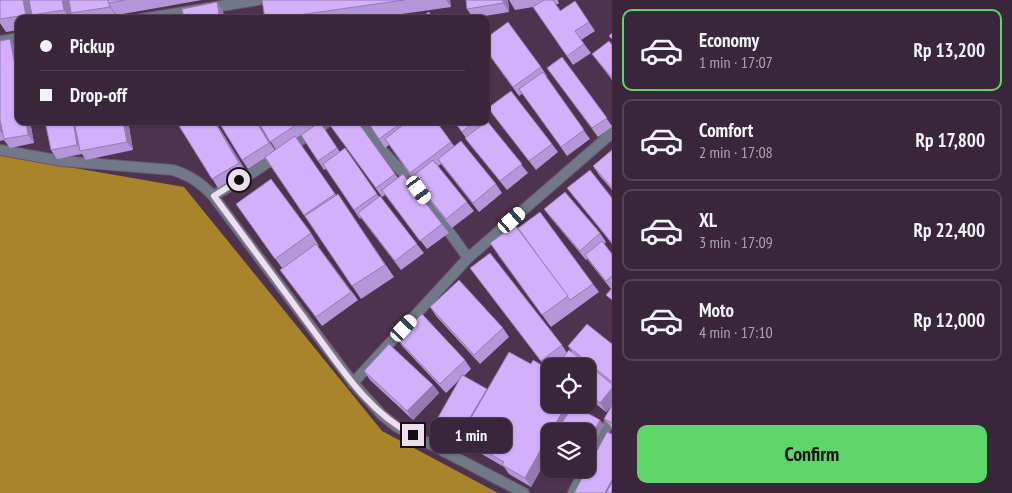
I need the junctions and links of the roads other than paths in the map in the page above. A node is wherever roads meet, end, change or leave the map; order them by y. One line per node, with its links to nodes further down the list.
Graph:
1 (258, 0): 2 (street)
2 (166, 15)
3 (15, 39): 4 (street)
4 (0, 41)
5 (323, 125): 9 (street)
6 (363, 125): 10 (street)
7 (612, 132): 10 (street)
8 (0, 150): 9 (street)
9 (214, 196): 11 (street)
10 (468, 258): 11 (street)
11 (353, 384): 15 (street)
12 (612, 417): 13 (street)
13 (596, 448)
14 (580, 478): 16 (street)
15 (524, 493)
16 (573, 493)

